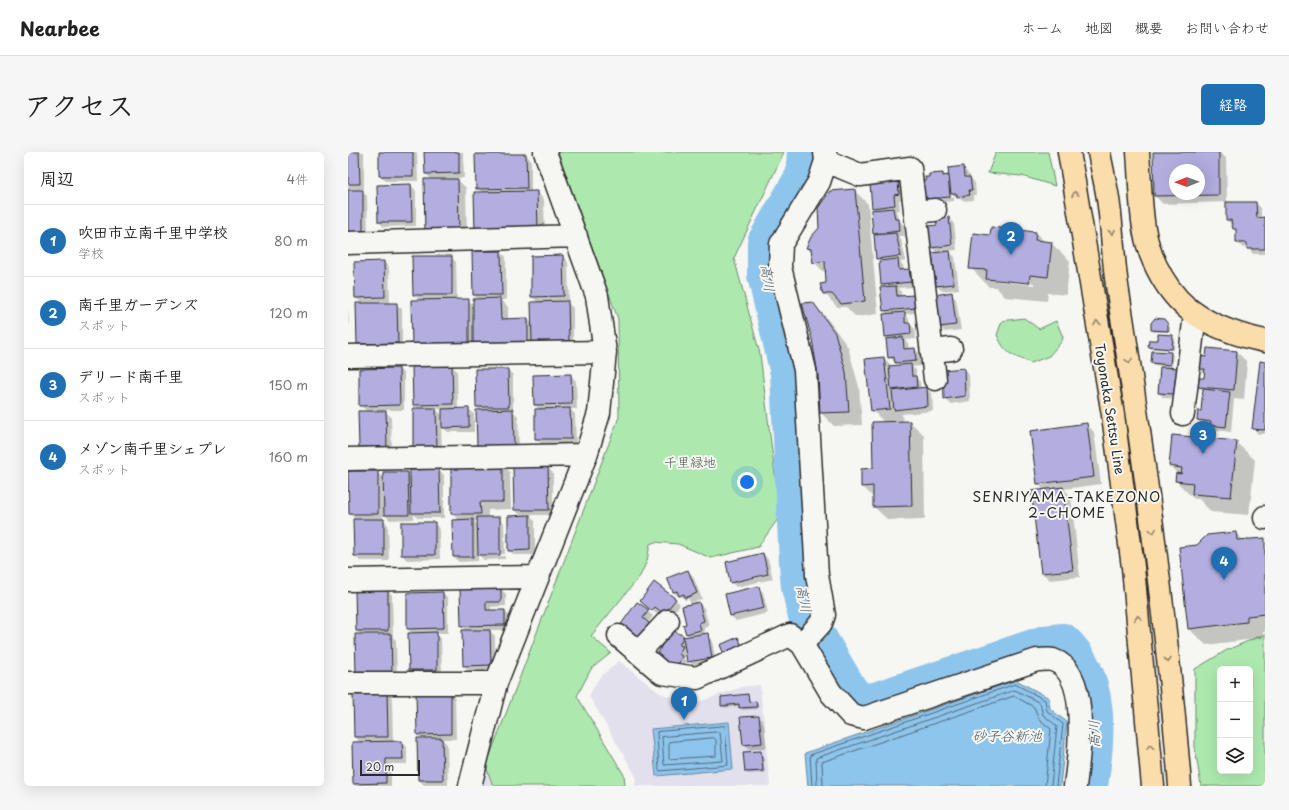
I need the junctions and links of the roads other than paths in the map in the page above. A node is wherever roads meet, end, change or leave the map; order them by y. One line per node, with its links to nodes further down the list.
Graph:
1 (545, 152): 6 (street)
2 (1068, 152): 26 (main road, Toyonaka Settsu Line, one-way to 2)
3 (1099, 152): 27 (main road, Toyonaka Settsu Line, one-way to 27)
4 (1138, 152): 8 (main road)
5 (826, 156): 12 (street); 20 (street)
6 (576, 236): 7 (street); 10 (street)
7 (348, 243)
8 (1195, 314): 9 (main road); 13 (street)
9 (1265, 341)
10 (605, 352): 11 (street); 14 (street)
11 (348, 356)
12 (935, 379)
13 (1183, 414)
14 (586, 455): 15 (street); 16 (street)
15 (348, 459)
16 (537, 578): 17 (street); 23 (street)
17 (348, 580)
18 (668, 621): 21 (street)
19 (619, 636): 21 (street)
20 (803, 642): 21 (street); 25 (street)
21 (638, 653)
22 (348, 683): 23 (street)
23 (496, 683): 24 (street)
24 (470, 786)
25 (1075, 786)
26 (1153, 786)
27 (1180, 786)

